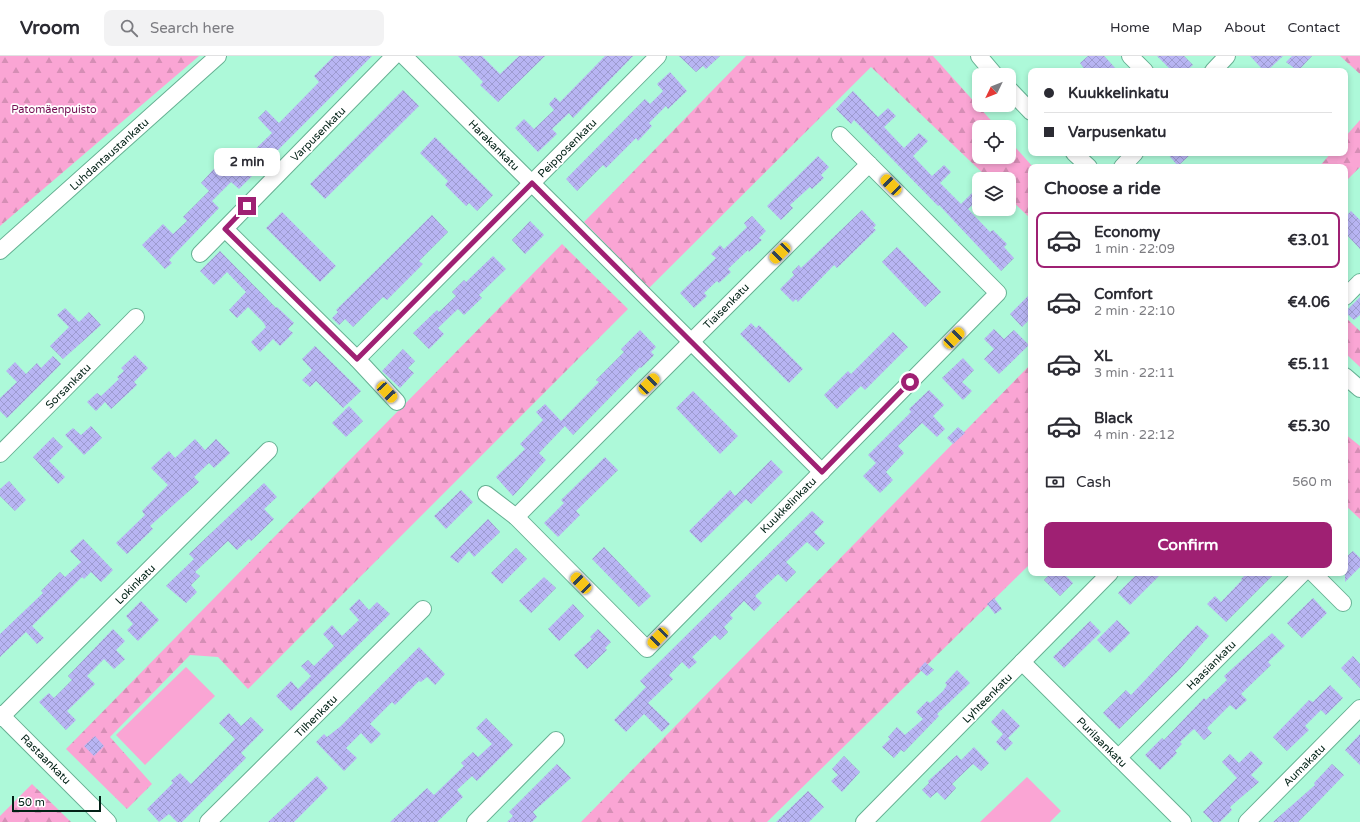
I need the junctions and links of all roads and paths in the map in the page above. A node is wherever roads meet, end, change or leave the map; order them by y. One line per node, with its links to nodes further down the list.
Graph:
1 (218, 56): 21 (street, Luhdantaustankatu)
2 (394, 56): 20 (street, Varpusenkatu)
3 (404, 56): 19 (street, Harakankatu)
4 (658, 56): 19 (street, Peipposenkatu)
5 (979, 56): 8 (street)
6 (1130, 56): 9 (street)
7 (1227, 56): 10 (street)
8 (989, 68)
9 (1142, 68)
10 (1216, 68)
11 (1016, 96): 12 (street)
12 (1028, 109)
13 (840, 135): 16 (street)
14 (1077, 156): 17 (street)
15 (1132, 156): 18 (street)
16 (869, 164): 26 (street, Tiaisenkatu); 33 (street, Kuukkelinkatu)
17 (1086, 164)
18 (1125, 164)
19 (532, 183): 26 (street, Harakankatu); 27 (street, Peipposenkatu)
20 (225, 229): 22 (street, Varpusenkatu); 27 (street)
21 (0, 251)
22 (200, 254)
23 (1360, 282): 24 (street)
24 (1348, 294)
25 (136, 318): 32 (street, Sorsankatu)
26 (691, 342): 33 (street, Harakankatu); 35 (street, Tiaisenkatu)
27 (357, 359): 30 (street)
28 (1348, 379): 29 (street)
29 (1360, 389)
30 (398, 402)
31 (269, 450): 43 (street, Lokinkatu)
32 (0, 454)
33 (822, 472): 35 (street, Kuukkelinkatu)
34 (486, 494): 35 (street)
35 (516, 517)
36 (1107, 576): 41 (street, Lyhteenkatu)
37 (1300, 576): 45 (street, Haasiankatu)
38 (1316, 576): 39 (street)
39 (1343, 603)
40 (423, 609): 47 (street, Tilhenkatu)
41 (1022, 662): 45 (street, Purilaankatu); 49 (street, Lyhteenkatu)
42 (1360, 708): 51 (street, Aumakatu)
43 (1, 716): 46 (street, Rastaankatu)
44 (556, 740): 48 (street)
45 (1118, 758): 50 (street, Purilaankatu)
46 (108, 822)
47 (208, 822)
48 (474, 822)
49 (864, 822)
50 (1183, 822)
51 (1247, 822)

